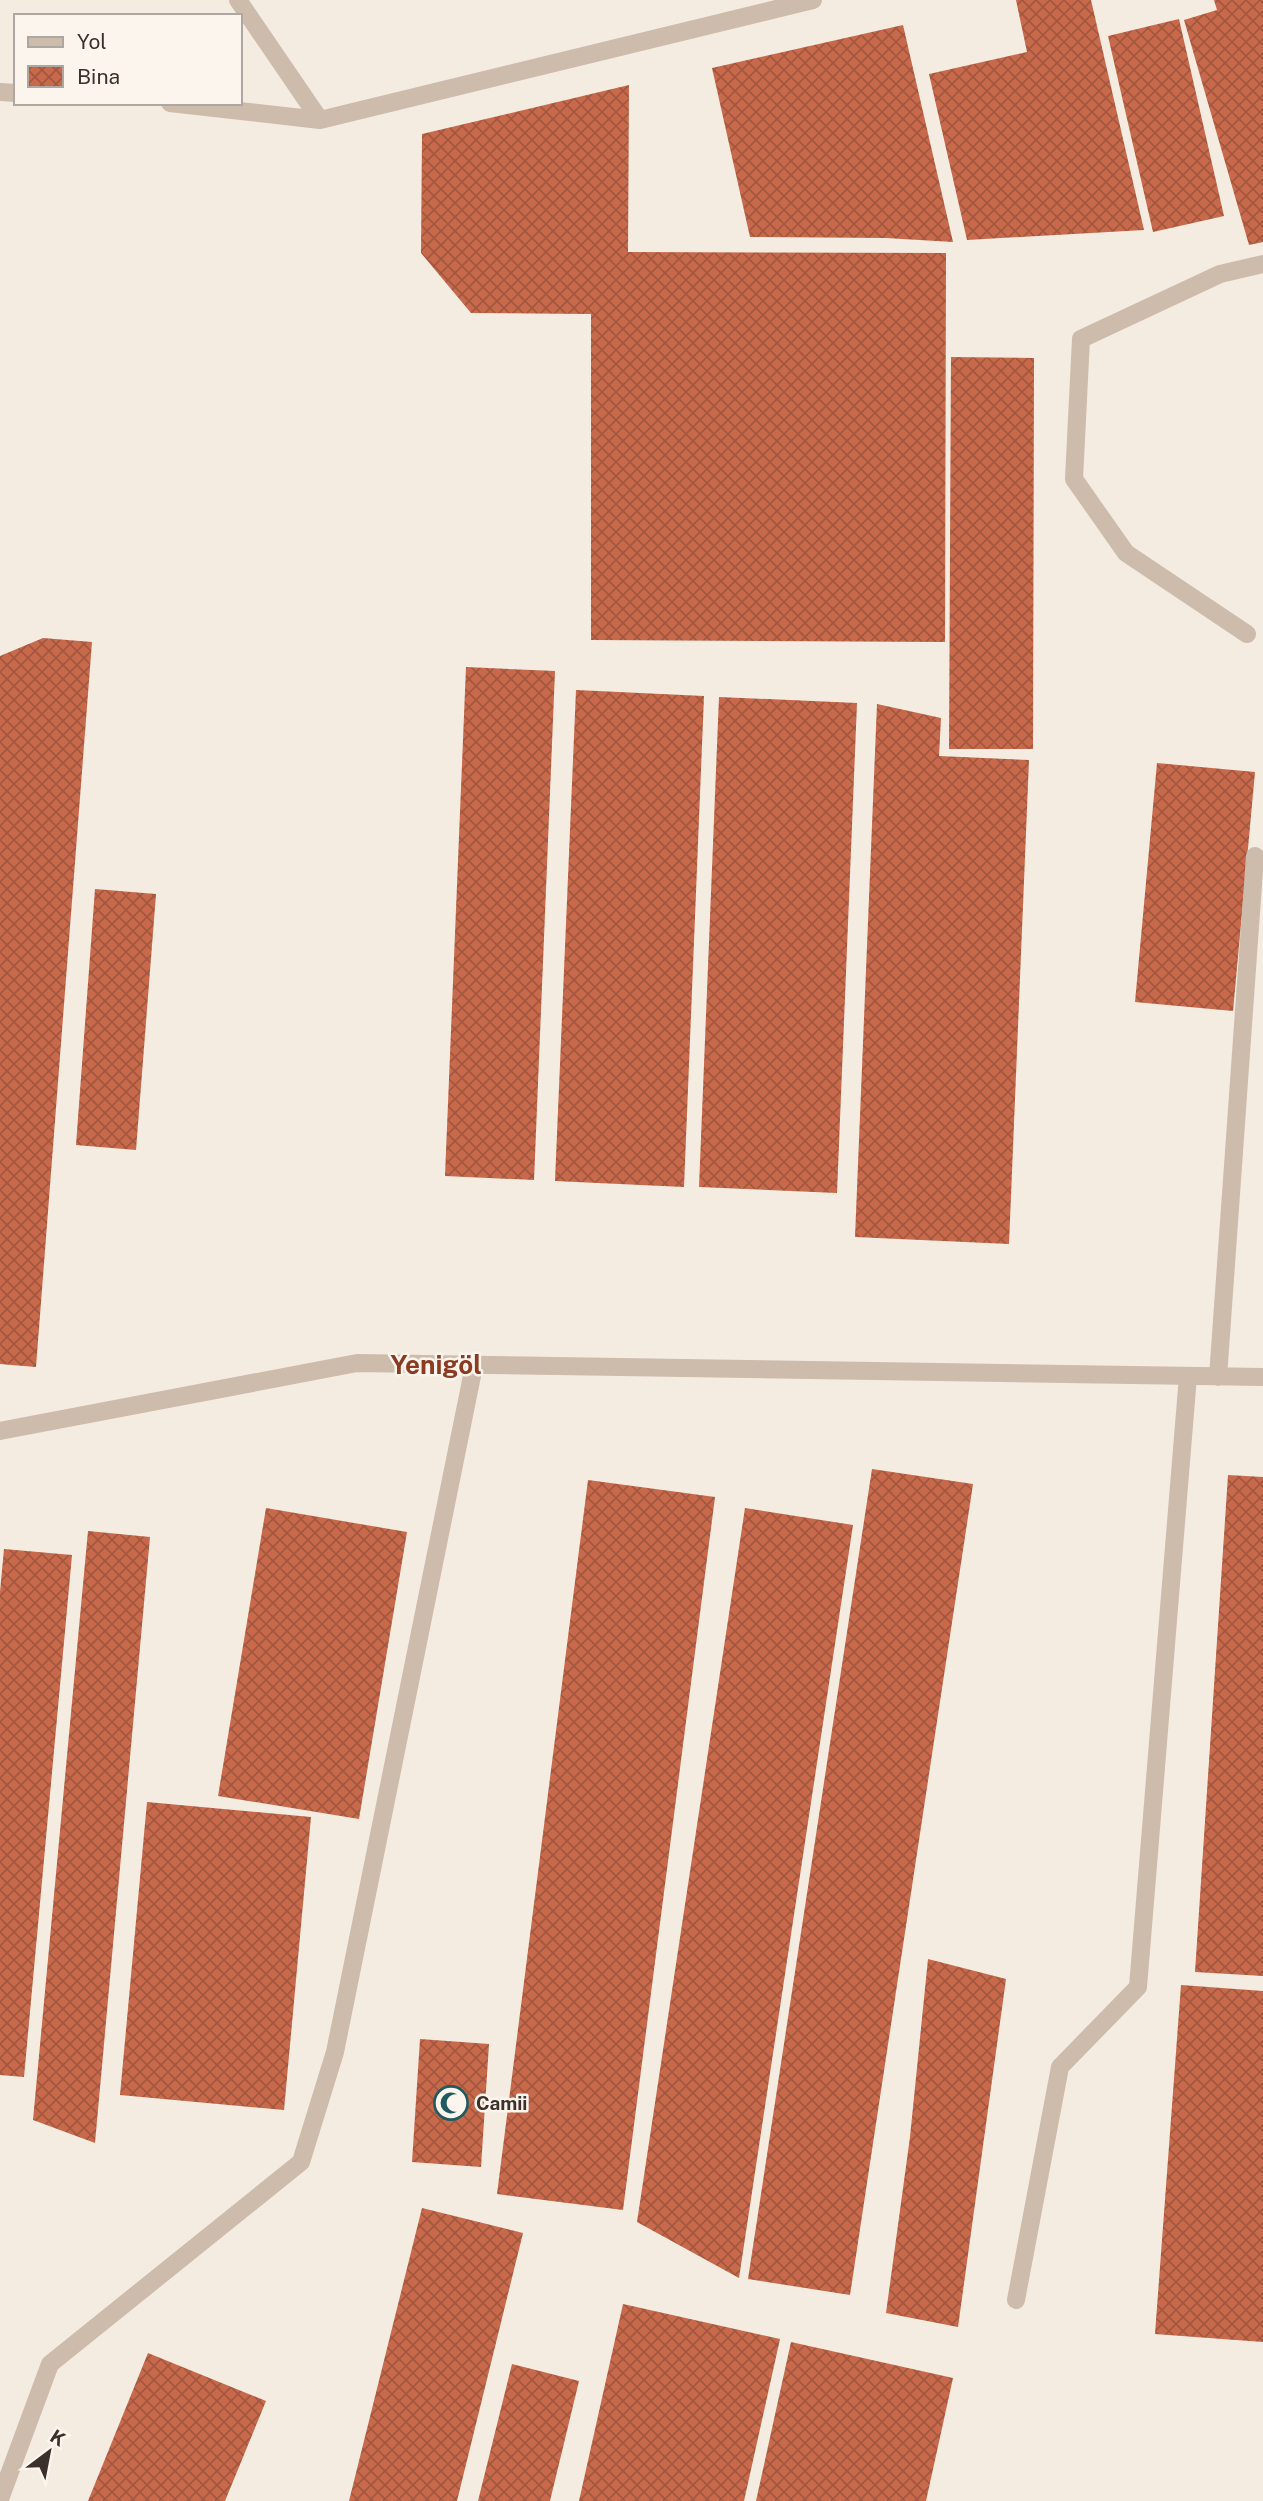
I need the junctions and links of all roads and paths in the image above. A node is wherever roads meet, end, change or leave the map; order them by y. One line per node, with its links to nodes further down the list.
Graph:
1 (238, 0): 4 (street)
2 (813, 0): 4 (street)
3 (188, 105): 4 (street)
4 (320, 120)
5 (1263, 264): 6 (street)
6 (1247, 634)
7 (1255, 856): 10 (street)
8 (474, 1366): 9 (street); 12 (street); 14 (street)
9 (1188, 1376): 10 (street); 13 (street)
10 (1218, 1377): 11 (street)
11 (1263, 1377)
12 (0, 1431)
13 (1016, 2300)
14 (0, 2499)

